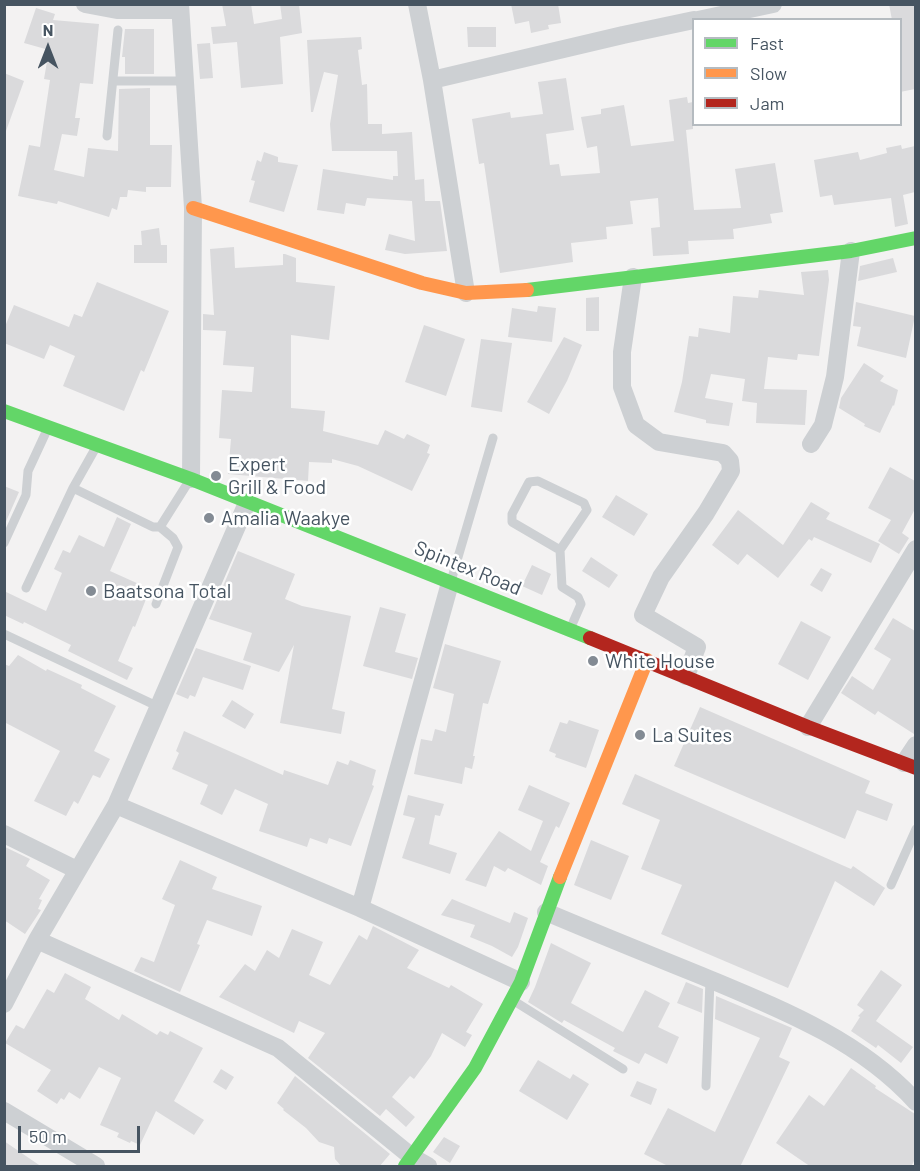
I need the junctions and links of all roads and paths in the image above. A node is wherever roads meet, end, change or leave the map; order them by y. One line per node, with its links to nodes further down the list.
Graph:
1 (85, 4): 4 (street)
2 (417, 4): 8 (street)
3 (773, 4): 5 (street)
4 (180, 7): 10 (street)
5 (707, 18)
6 (692, 20): 8 (street)
7 (118, 30): 9 (lane)
8 (432, 80): 16 (street)
9 (114, 81): 10 (lane); 11 (lane)
10 (184, 81): 12 (street)
11 (107, 136)
12 (193, 208): 16 (street); 22 (street)
13 (915, 238): 14 (street)
14 (851, 251): 15 (street); 20 (street)
15 (633, 277): 16 (street); 35 (street)
16 (466, 293)
17 (4, 411): 18 (street, Spintex Road)
18 (48, 428): 21 (street, Spintex Road); 26 (lane)
19 (494, 438): 29 (lane)
20 (811, 444)
21 (96, 447): 22 (street, Spintex Road); 23 (lane)
22 (191, 479): 24 (street, Spintex Road); 25 (lane)
23 (73, 488): 25 (lane); 30 (lane)
24 (247, 503): 29 (street, Spintex Road); 36 (street)
25 (160, 527): 31 (lane)
26 (4, 543)
27 (915, 549): 37 (street)
28 (560, 550): 28 (lane); 32 (lane)
29 (450, 583): 32 (street, Spintex Road); 45 (street)
30 (26, 588)
31 (156, 604)
32 (570, 629): 34 (street, Spintex Road)
33 (4, 634): 36 (lane)
34 (647, 660): 35 (street, Spintex Road); 46 (street)
35 (686, 676): 37 (street, Spintex Road)
36 (159, 707): 40 (street)
37 (808, 727): 39 (street, Spintex Road)
38 (915, 745): 39 (street)
39 (910, 765)
40 (116, 805): 43 (street); 45 (street)
41 (915, 829): 44 (lane)
42 (4, 834): 43 (street)
43 (77, 870): 47 (street)
44 (891, 885)
45 (360, 908): 49 (street)
46 (546, 912): 48 (street); 49 (street)
47 (36, 940): 51 (street); 56 (street)
48 (710, 980): 53 (lane); 54 (street)
49 (521, 982): 50 (street)
50 (512, 1000): 52 (lane); 56 (street)
51 (4, 1004)
52 (623, 1069)
53 (706, 1086)
54 (915, 1102)
55 (4, 1111): 57 (street)
56 (408, 1162): 58 (street)
57 (96, 1167)
58 (428, 1167)

